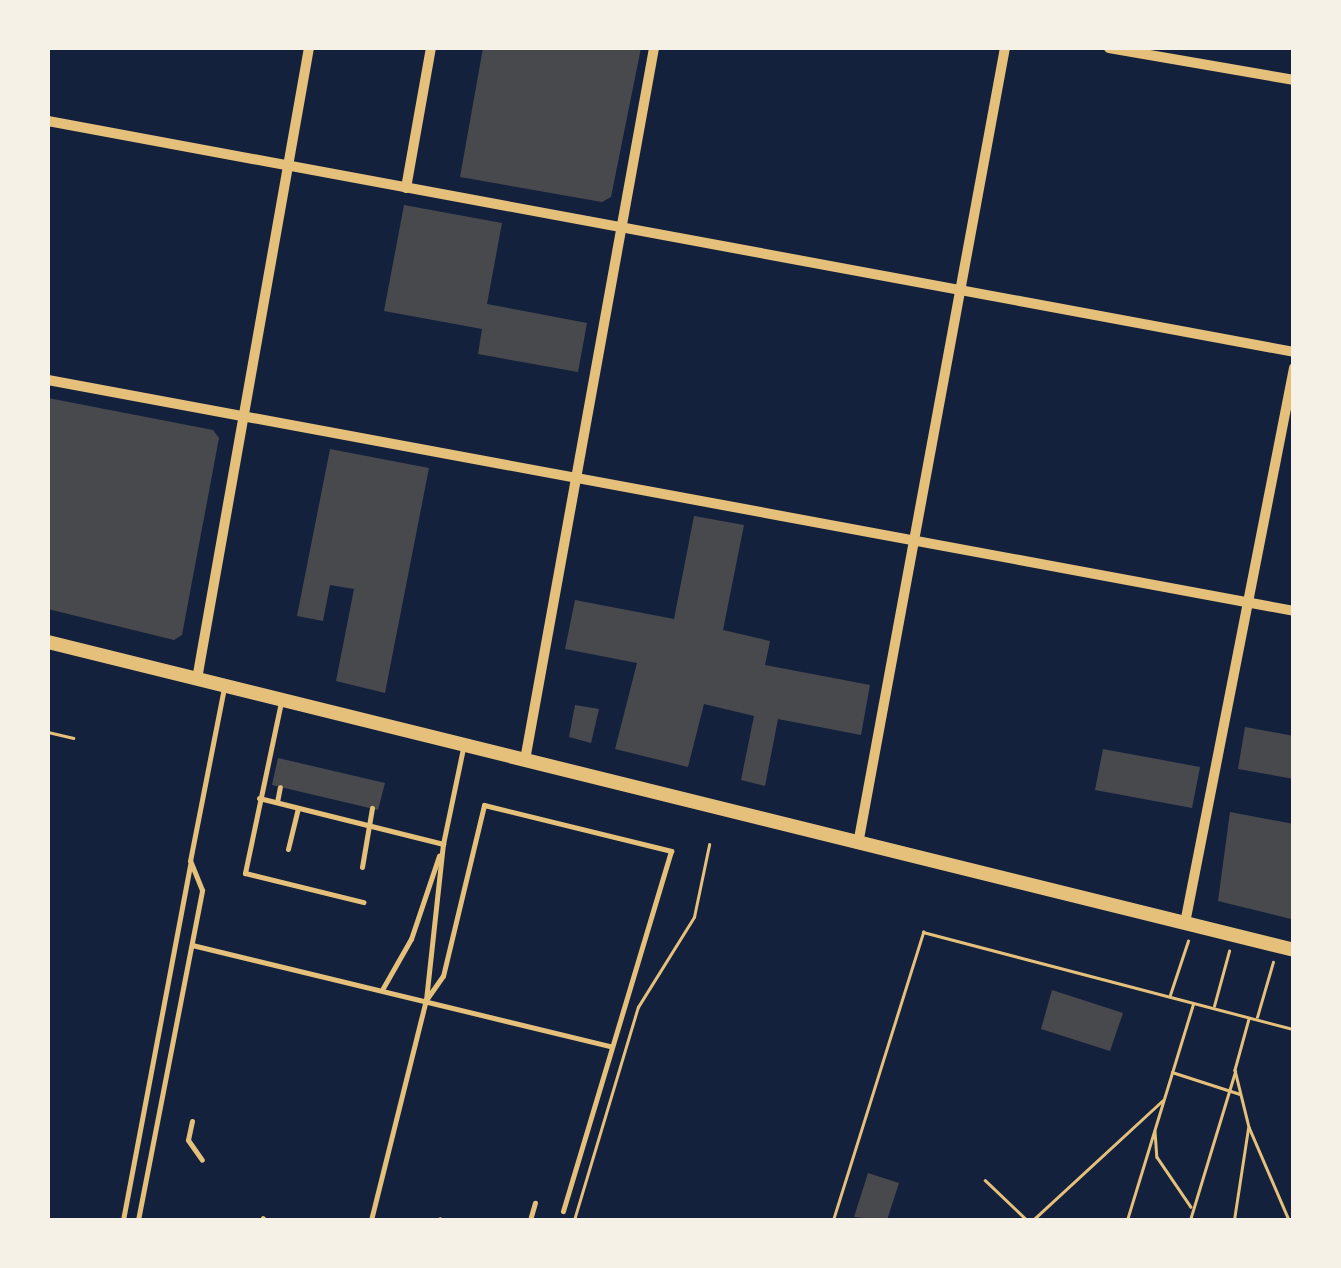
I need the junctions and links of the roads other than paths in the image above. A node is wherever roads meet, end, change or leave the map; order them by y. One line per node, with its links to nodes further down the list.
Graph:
1 (309, 48): 8 (street)
2 (431, 48): 9 (street)
3 (654, 48): 10 (street)
4 (1006, 48): 11 (street)
5 (1109, 48): 6 (street)
6 (1294, 80)
7 (48, 121): 8 (street)
8 (289, 166): 9 (street); 15 (street)
9 (406, 188): 10 (street)
10 (619, 228): 11 (street); 16 (street)
11 (956, 290): 12 (street); 17 (street)
12 (1294, 352)
13 (1294, 368): 18 (street)
14 (48, 380): 15 (street)
15 (245, 416): 16 (street); 21 (street)
16 (574, 479): 17 (street); 25 (street)
17 (910, 541): 18 (street); 33 (street)
18 (1246, 602): 19 (street); 38 (street)
19 (1294, 611)
20 (48, 642): 21 (main road)
21 (197, 678): 22 (main road)
22 (224, 686): 23 (main road); 35 (lane)
23 (282, 700): 24 (main road); 27 (lane)
24 (463, 744): 25 (main road); 32 (lane)
25 (524, 760): 33 (main road)
26 (280, 787): 28 (lane)
27 (259, 798): 28 (lane); 37 (lane)
28 (276, 802): 29 (lane)
29 (298, 808): 31 (lane); 34 (lane)
30 (372, 808): 31 (lane)
31 (370, 826): 32 (lane); 36 (lane)
32 (442, 844): 41 (lane); 42 (lane)
33 (858, 844): 38 (main road)
34 (288, 849)
35 (190, 860): 39 (lane); 48 (lane)
36 (362, 867)
37 (363, 902)
38 (1189, 924): 40 (main road)
39 (192, 945): 41 (lane); 49 (lane)
40 (1294, 950)
41 (383, 989): 42 (lane)
42 (426, 1000): 43 (lane); 43 (lane); 50 (lane)
43 (611, 1046): 47 (lane)
44 (192, 1121): 45 (lane)
45 (202, 1160)
46 (535, 1203): 51 (lane)
47 (564, 1210)
48 (123, 1220)
49 (138, 1220)
50 (372, 1220)
51 (530, 1220)

